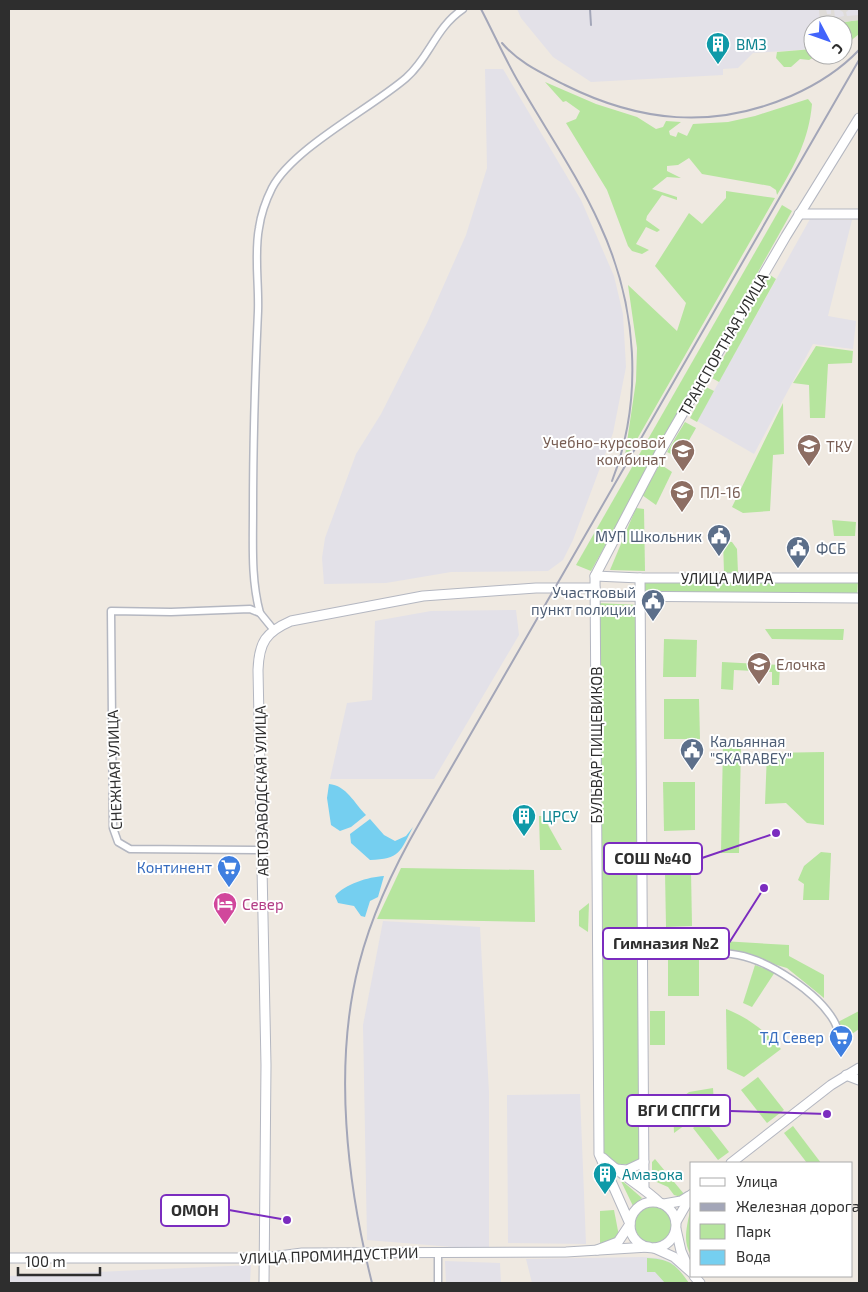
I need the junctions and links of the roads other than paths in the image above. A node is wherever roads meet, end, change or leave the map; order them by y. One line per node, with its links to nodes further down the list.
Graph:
1 (463, 9): 11 (street)
2 (859, 118): 3 (main road, ТРАНСПОРТНАЯ УЛИЦА)
3 (799, 214): 4 (main road); 5 (main road, ТРАНСПОРТНАЯ УЛИЦА)
4 (859, 214)
5 (595, 576): 6 (main road, УЛИЦА МИРА); 8 (main road, БУЛЬВАР ПИЩЕВИКОВ)
6 (640, 578): 7 (main road, УЛИЦА МИРА); 9 (main road)
7 (859, 578)
8 (595, 592): 9 (main road, УЛИЦА МИРА); 12 (main road); 19 (main road, БУЛЬВАР ПИЩЕВИКОВ)
9 (641, 597): 10 (main road, УЛИЦА МИРА); 14 (main road)
10 (859, 598)
11 (260, 613): 12 (street); 13 (street, СНЕЖНАЯ УЛИЦА)
12 (273, 629): 13 (main road, АВТОЗАВОДСКАЯ УЛИЦА)
13 (263, 850): 33 (main road, АВТОЗАВОДСКАЯ УЛИЦА)
14 (643, 952): 15 (street); 20 (main road)
15 (843, 1046)
16 (859, 1068): 17 (main road)
17 (846, 1075): 18 (main road); 21 (main road)
18 (859, 1080)
19 (599, 1154): 22 (main road); 27 (main road, БУЛЬВАР ПИЩЕВИКОВ)
20 (644, 1162): 22 (main road); 23 (main road)
21 (732, 1162)
22 (614, 1169): 23 (main road, БУЛЬВАР ПИЩЕВИКОВ)
23 (644, 1188): 26 (main road, БУЛЬВАР ПИЩЕВИКОВ)
24 (690, 1195): 26 (main road)
25 (690, 1198): 28 (main road)
26 (662, 1203): 27 (main road); 28 (main road, БУЛЬВАР ПИЩЕВИКОВ)
27 (630, 1224): 29 (main road, БУЛЬВАР ПИЩЕВИКОВ); 30 (main road)
28 (676, 1224): 29 (main road); 34 (main road, БУЛЬВАР ПИЩЕВИКОВ)
29 (651, 1247): 30 (main road, УЛИЦА ПРОМИНДУСТРИИ); 35 (main road, БУЛЬВАР ПИЩЕВИКОВ)
30 (597, 1250): 31 (main road, УЛИЦА ПРОМИНДУСТРИИ)
31 (438, 1253): 33 (main road, УЛИЦА ПРОМИНДУСТРИИ); 37 (street)
32 (9, 1258): 33 (main road, УЛИЦА ПРОМИНДУСТРИИ)
33 (264, 1258): 36 (main road, АВТОЗАВОДСКАЯ УЛИЦА)
34 (690, 1269)
35 (690, 1271)
36 (264, 1283)
37 (438, 1283)

